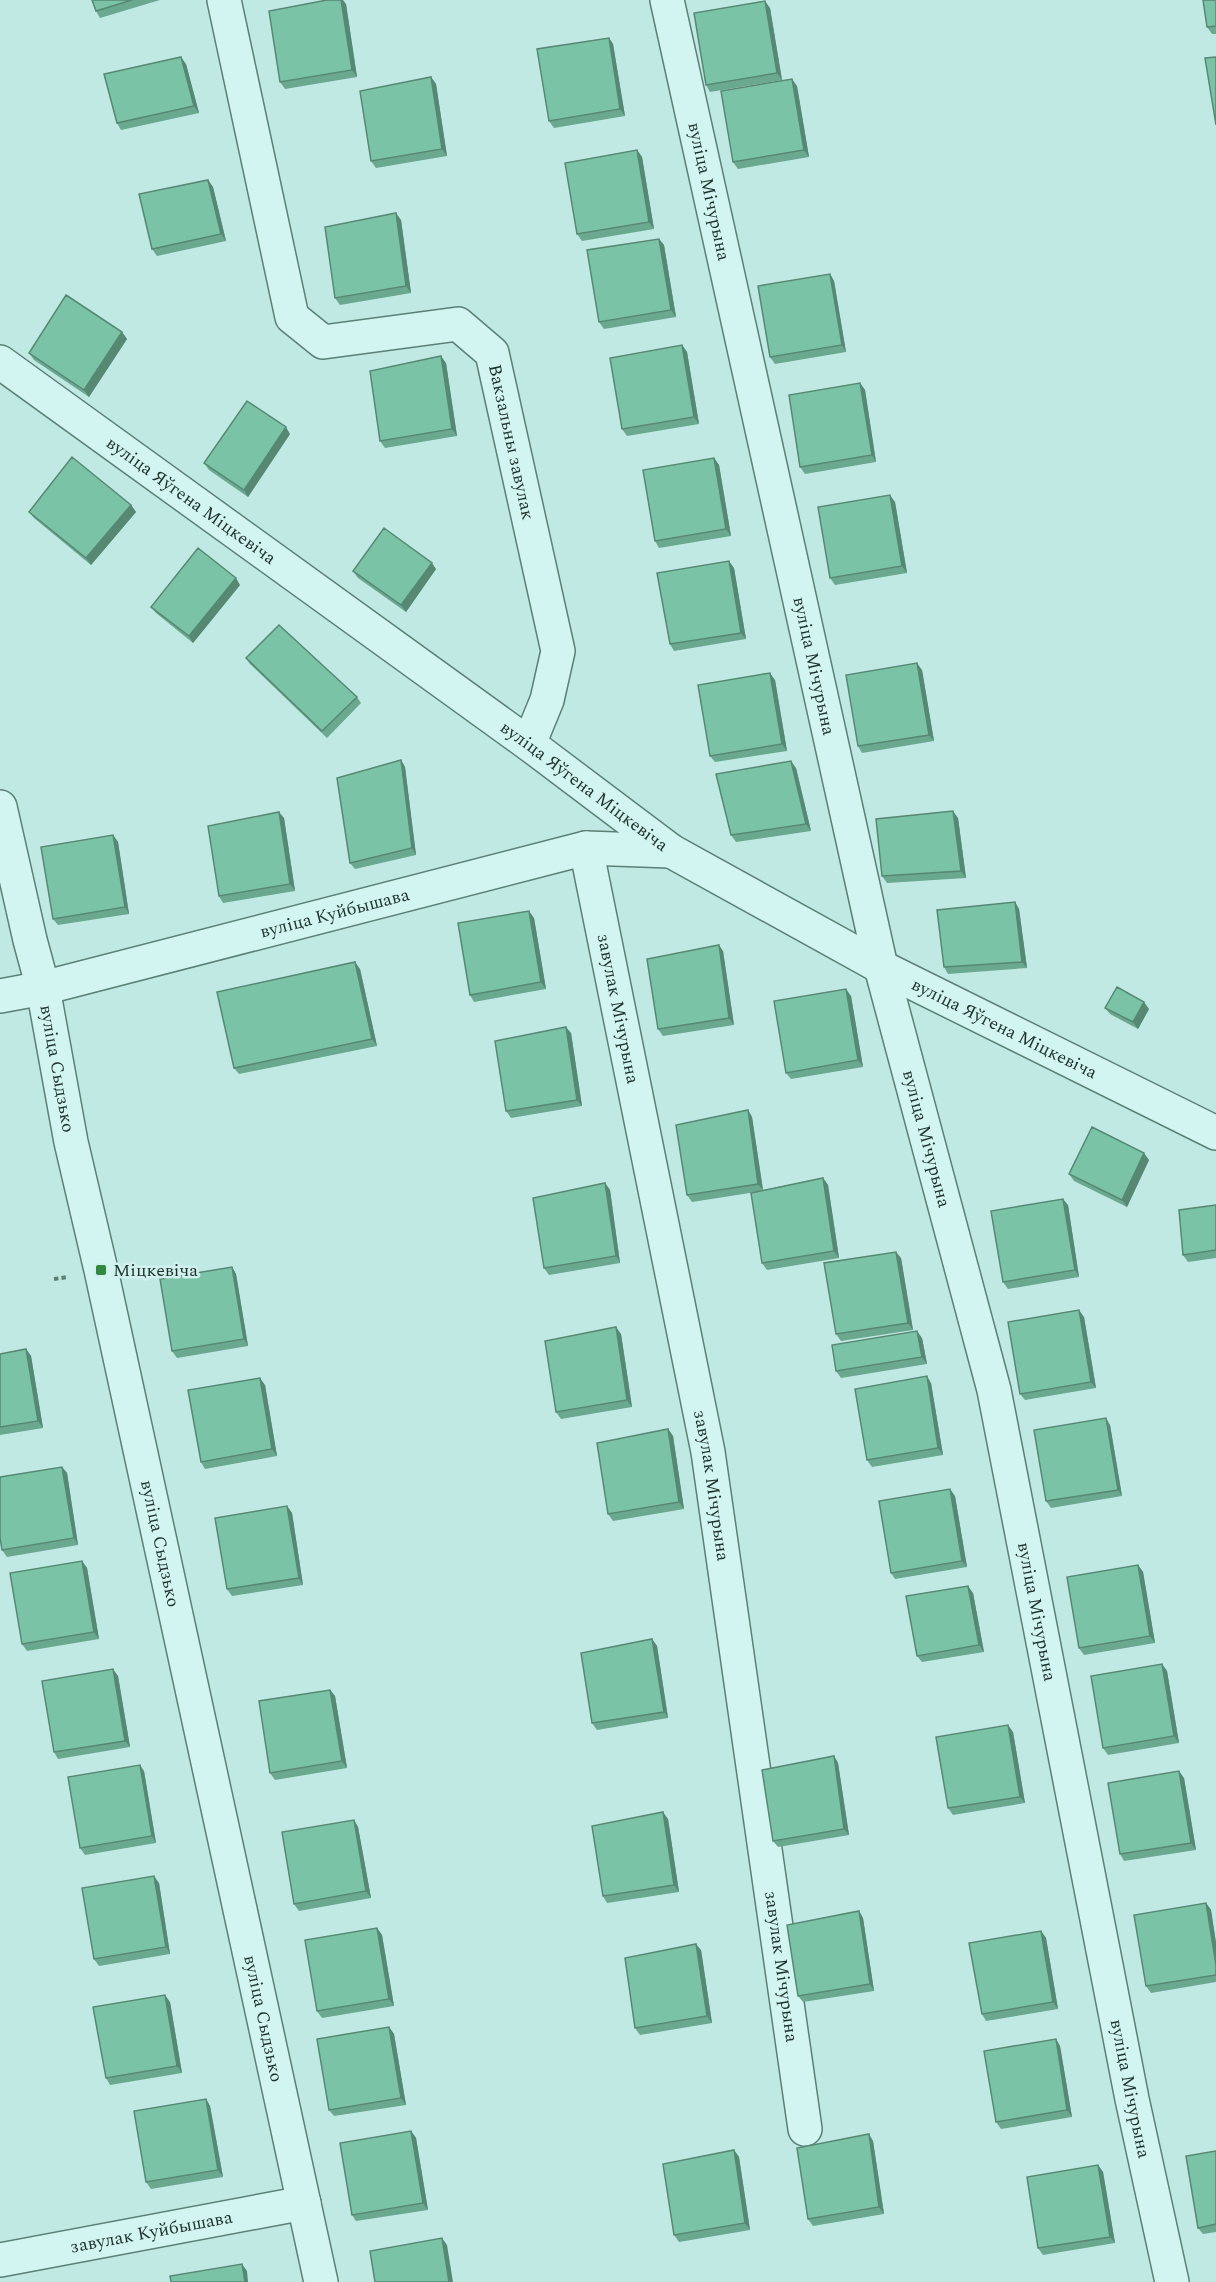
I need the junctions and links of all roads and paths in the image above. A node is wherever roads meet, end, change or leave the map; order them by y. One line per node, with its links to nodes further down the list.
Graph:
1 (224, 0): 4 (street, Вакзальны завулак)
2 (667, 0): 8 (street, вуліца Мічурына)
3 (0, 362): 4 (street, вуліца Яўгена Міцкевіча)
4 (528, 744): 7 (street, вуліца Яўгена Міцкевіча)
5 (0, 807): 9 (street, вуліца Сыдзько)
6 (586, 848): 7 (street, вуліца Куйбышава); 9 (street, вуліца Куйбышава); 12 (street, завулак Мічурына)
7 (671, 850): 8 (street, вуліца Яўгена Міцкевіча)
8 (882, 967): 11 (street, вуліца Яўгена Міцкевіча); 16 (street, вуліца Мічурына)
9 (43, 988): 10 (street, вуліца Куйбышава); 13 (street, вуліца Сыдзько)
10 (0, 996)
11 (1216, 1133)
12 (805, 2129)
13 (304, 2203): 14 (street, завулак Куйбышава); 15 (street, вуліца Сыдзько)
14 (0, 2260)
15 (321, 2282)
16 (1172, 2282)

